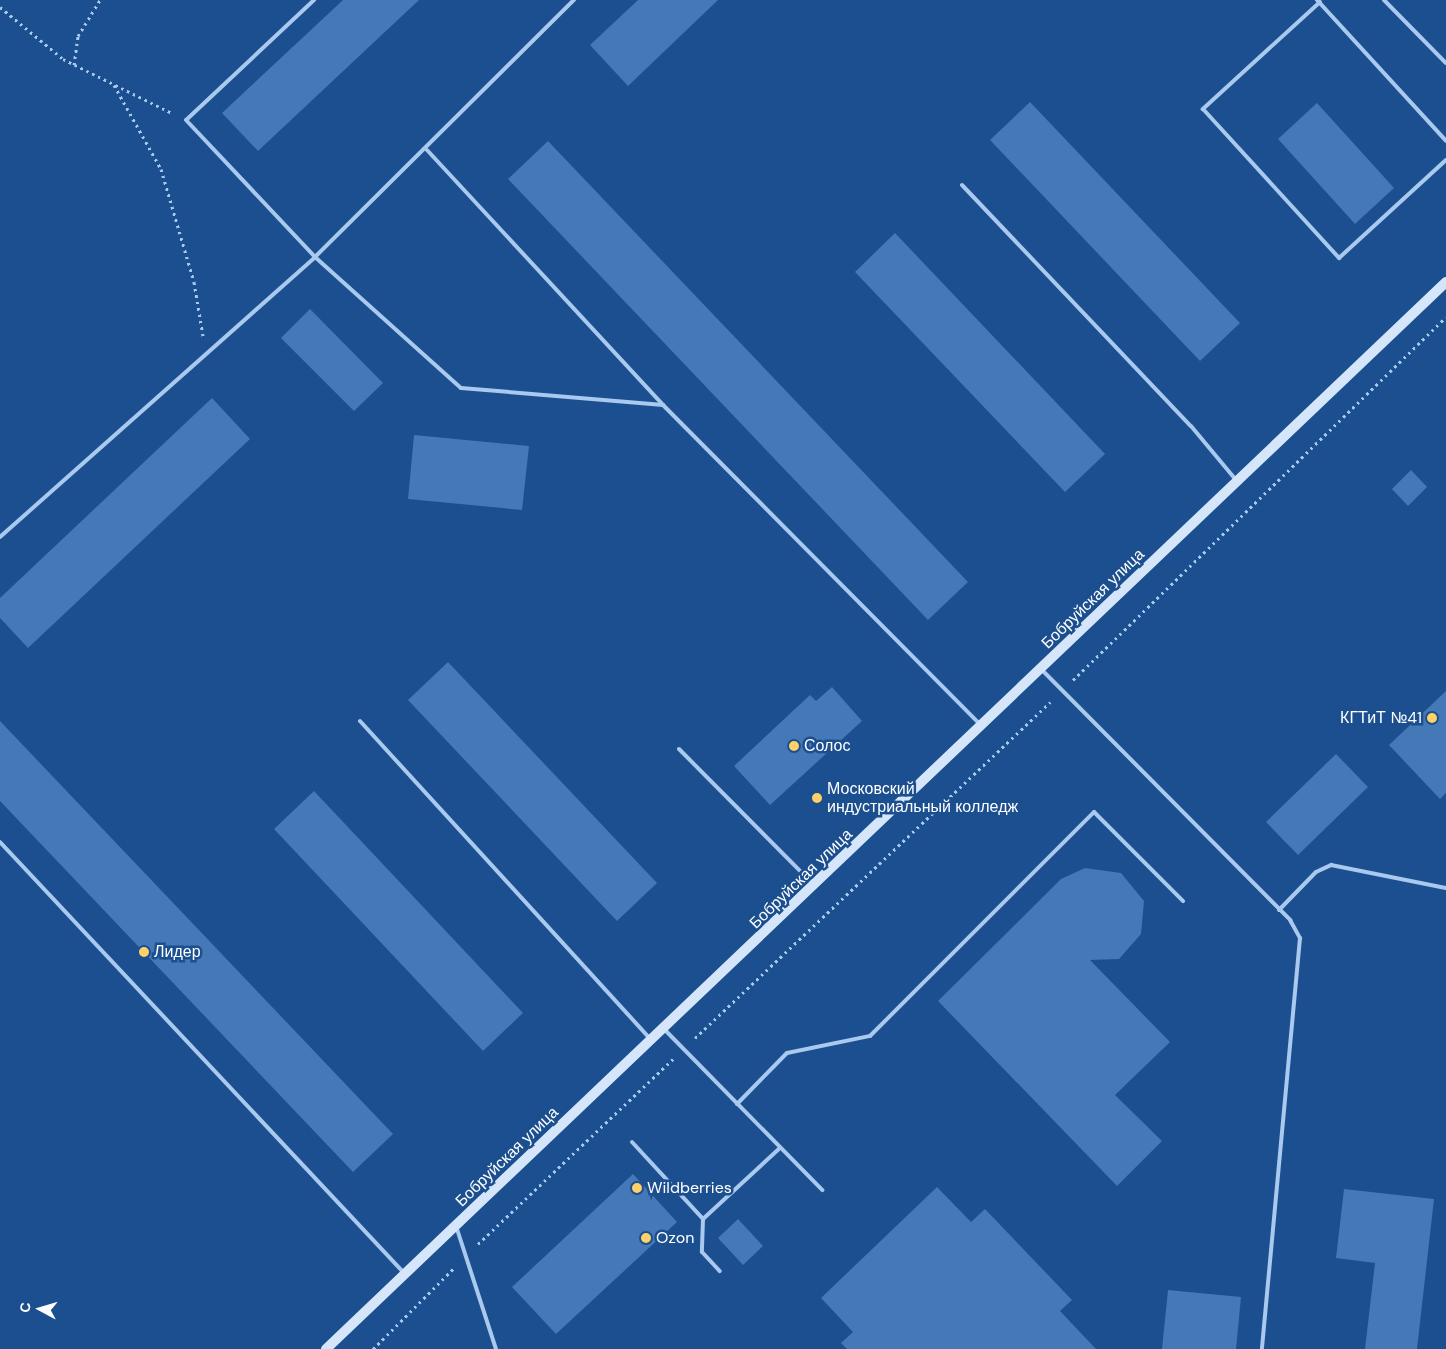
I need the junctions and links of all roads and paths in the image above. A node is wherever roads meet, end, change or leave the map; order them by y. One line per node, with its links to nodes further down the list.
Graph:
1 (100, 0): 8 (path)
2 (314, 0): 10 (lane)
3 (574, 0): 12 (lane)
4 (1384, 0): 7 (lane)
5 (1318, 1): 11 (lane); 13 (lane)
6 (0, 7): 8 (path)
7 (1446, 63)
8 (74, 64): 9 (path)
9 (114, 84): 10 (path); 18 (path)
10 (186, 120): 15 (lane)
11 (1446, 141)
12 (427, 150): 15 (lane); 19 (lane)
13 (1446, 160)
14 (962, 185): 20 (lane)
15 (315, 257): 18 (lane); 19 (lane)
16 (1446, 282): 20 (street, Бобруйская улица)
17 (1446, 318): 23 (path)
18 (206, 354): 21 (lane)
19 (663, 405): 25 (lane)
20 (1236, 480): 22 (street, Бобруйская улица)
21 (0, 538)
22 (1042, 669): 23 (lane); 25 (street, Бобруйская улица)
23 (1062, 690): 31 (lane); 34 (path)
24 (360, 721): 33 (lane)
25 (982, 726): 28 (street, Бобруйская улица)
26 (680, 749): 28 (lane)
27 (0, 842): 43 (lane)
28 (815, 886): 32 (street, Бобруйская улица)
29 (1446, 888): 31 (lane)
30 (1183, 901): 35 (lane)
31 (1279, 910): 47 (lane)
32 (664, 1029): 33 (street, Бобруйская улица); 34 (lane)
33 (652, 1040): 40 (street, Бобруйская улица)
34 (683, 1049): 35 (lane); 41 (path)
35 (737, 1104): 37 (lane)
36 (632, 1142): 39 (lane)
37 (780, 1148): 38 (lane); 39 (lane)
38 (822, 1190)
39 (703, 1219): 42 (lane)
40 (456, 1226): 41 (lane); 43 (street, Бобруйская улица)
41 (465, 1256): 45 (path); 46 (lane)
42 (720, 1271)
43 (405, 1274): 44 (street, Бобруйская улица)
44 (326, 1349)
45 (373, 1349)
46 (496, 1349)
47 (1262, 1349)

